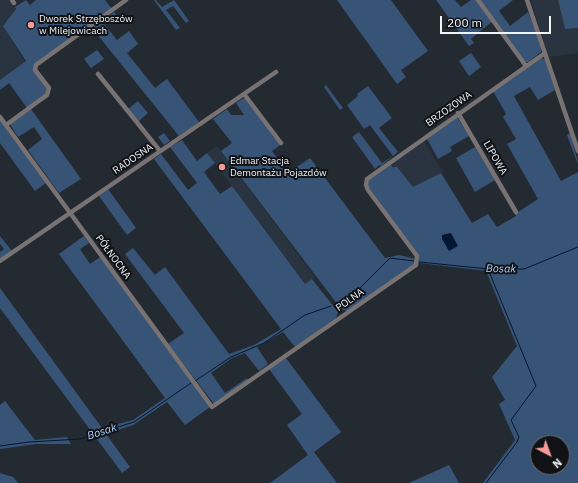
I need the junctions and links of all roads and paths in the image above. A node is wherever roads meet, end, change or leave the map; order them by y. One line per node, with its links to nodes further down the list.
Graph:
1 (126, 0): 11 (street)
2 (478, 0): 5 (street)
3 (527, 0): 4 (street)
4 (545, 53): 5 (street, BRZOZOWA); 14 (street)
5 (526, 66): 9 (street, BRZOZOWA)
6 (276, 72): 8 (street, RADOSNA)
7 (98, 74): 13 (street)
8 (244, 94): 12 (street); 13 (street, RADOSNA)
9 (458, 113): 15 (street, BRZOZOWA); 17 (street, LIPOWA)
10 (0, 117): 11 (street, PÓŁNOCNA)
11 (6, 125): 16 (street, PÓŁNOCNA)
12 (281, 143)
13 (160, 151): 16 (street, RADOSNA)
14 (578, 151)
15 (365, 181): 19 (street, POLNA)
16 (69, 212): 18 (street, RADOSNA); 19 (street, PÓŁNOCNA)
17 (516, 212)
18 (0, 261)
19 (212, 407)

